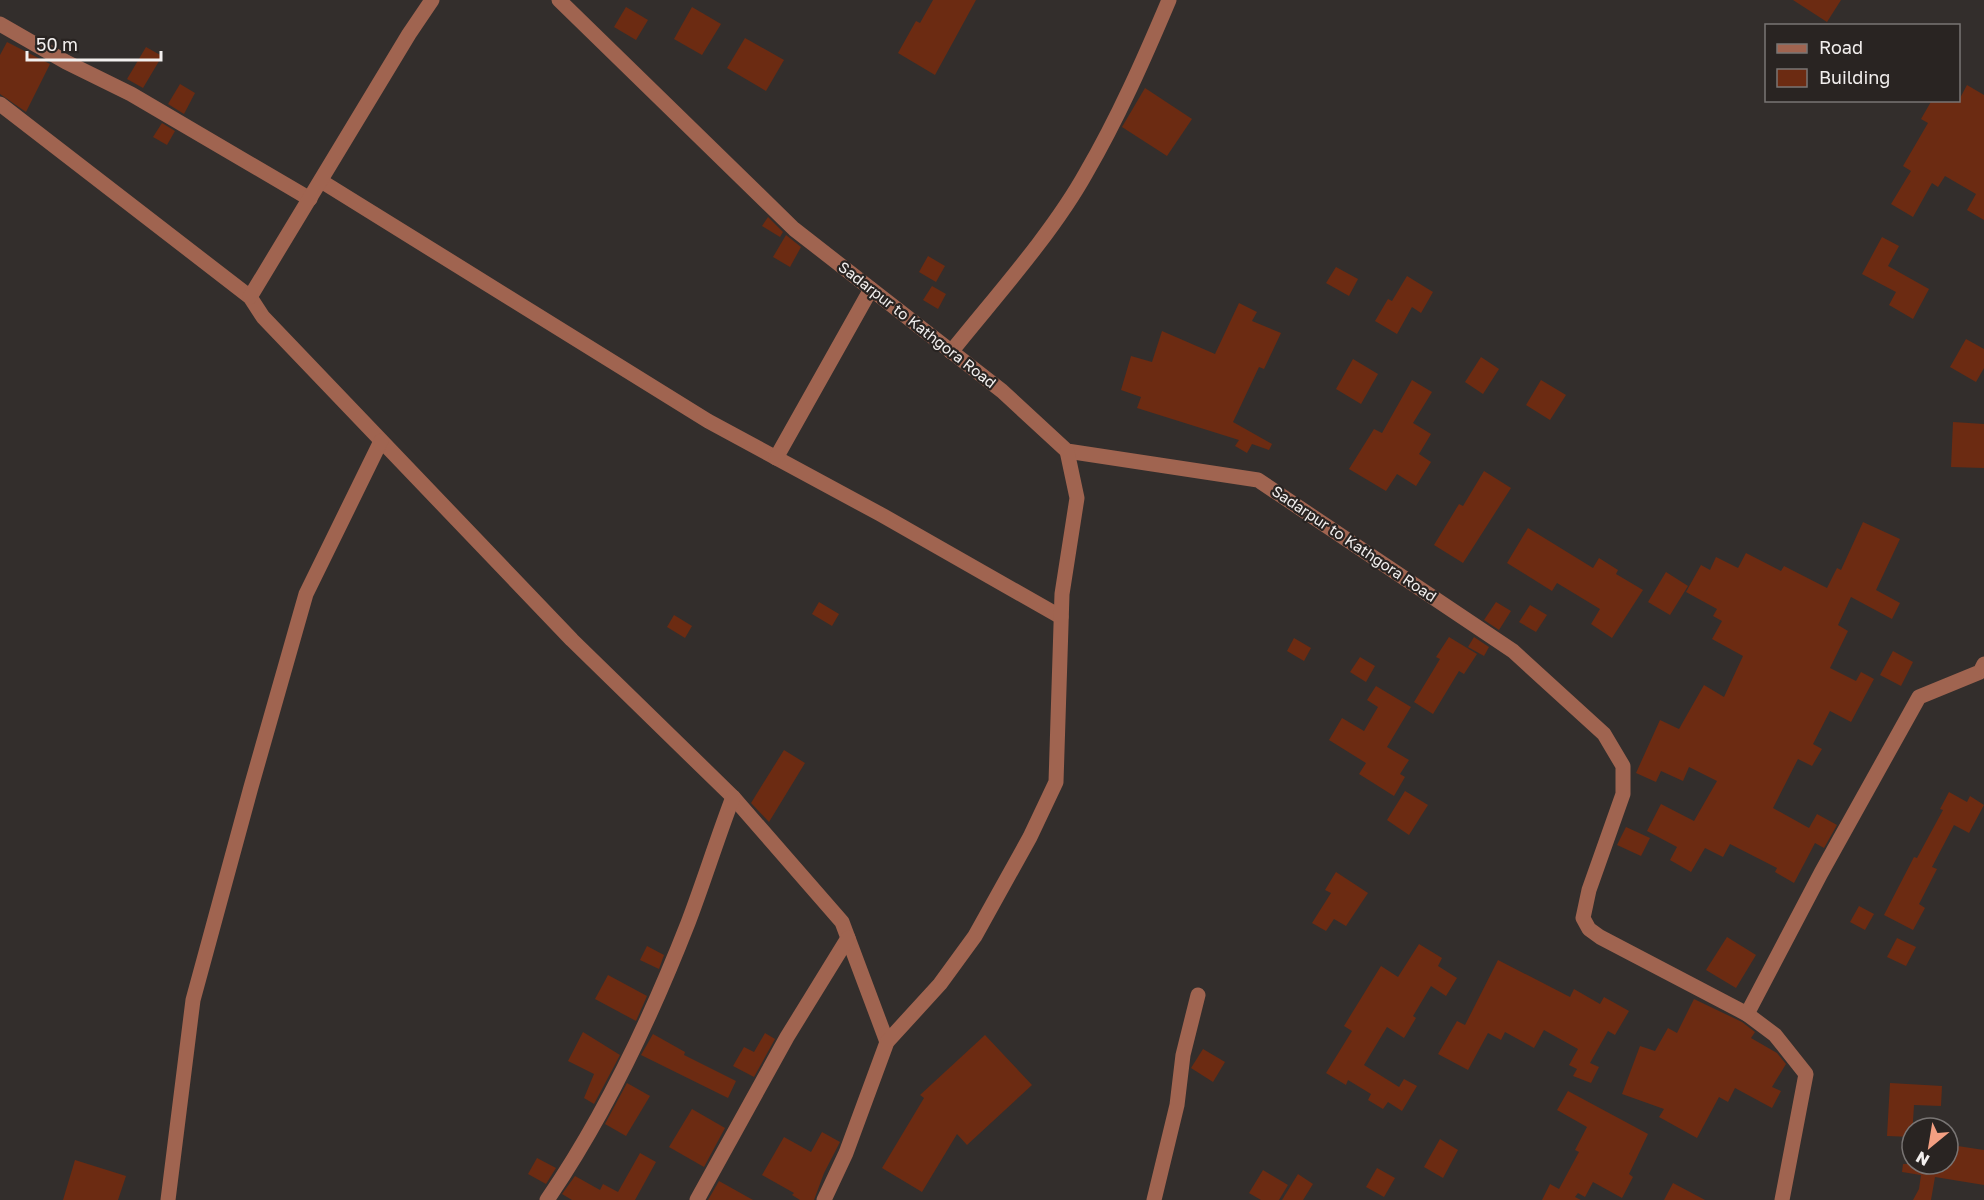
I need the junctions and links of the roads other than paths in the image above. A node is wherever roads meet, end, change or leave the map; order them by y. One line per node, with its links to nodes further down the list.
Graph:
1 (432, 0): 6 (street)
2 (559, 0): 8 (street, Sadarpur to Kathgora Road)
3 (1169, 0): 10 (street)
4 (0, 24): 7 (street)
5 (0, 104): 9 (street)
6 (321, 181): 7 (street); 13 (street)
7 (310, 199): 9 (street)
8 (871, 289): 10 (street, Sadarpur to Kathgora Road); 13 (street)
9 (250, 297): 11 (street)
10 (951, 352): 12 (street, Sadarpur to Kathgora Road)
11 (381, 441): 16 (street); 21 (street)
12 (1067, 452): 14 (street); 19 (street, Sadarpur to Kathgora Road)
13 (776, 458): 14 (street)
14 (1061, 617): 20 (street)
15 (1984, 664): 19 (street)
16 (733, 797): 17 (street); 22 (street)
17 (848, 938): 20 (street); 23 (street)
18 (1198, 995): 25 (street)
19 (1747, 1014): 26 (street, Sadarpur to Kathgora Road)
20 (887, 1042): 24 (street)
21 (168, 1200)
22 (546, 1200)
23 (697, 1200)
24 (824, 1200)
25 (1154, 1200)
26 (1782, 1200)

